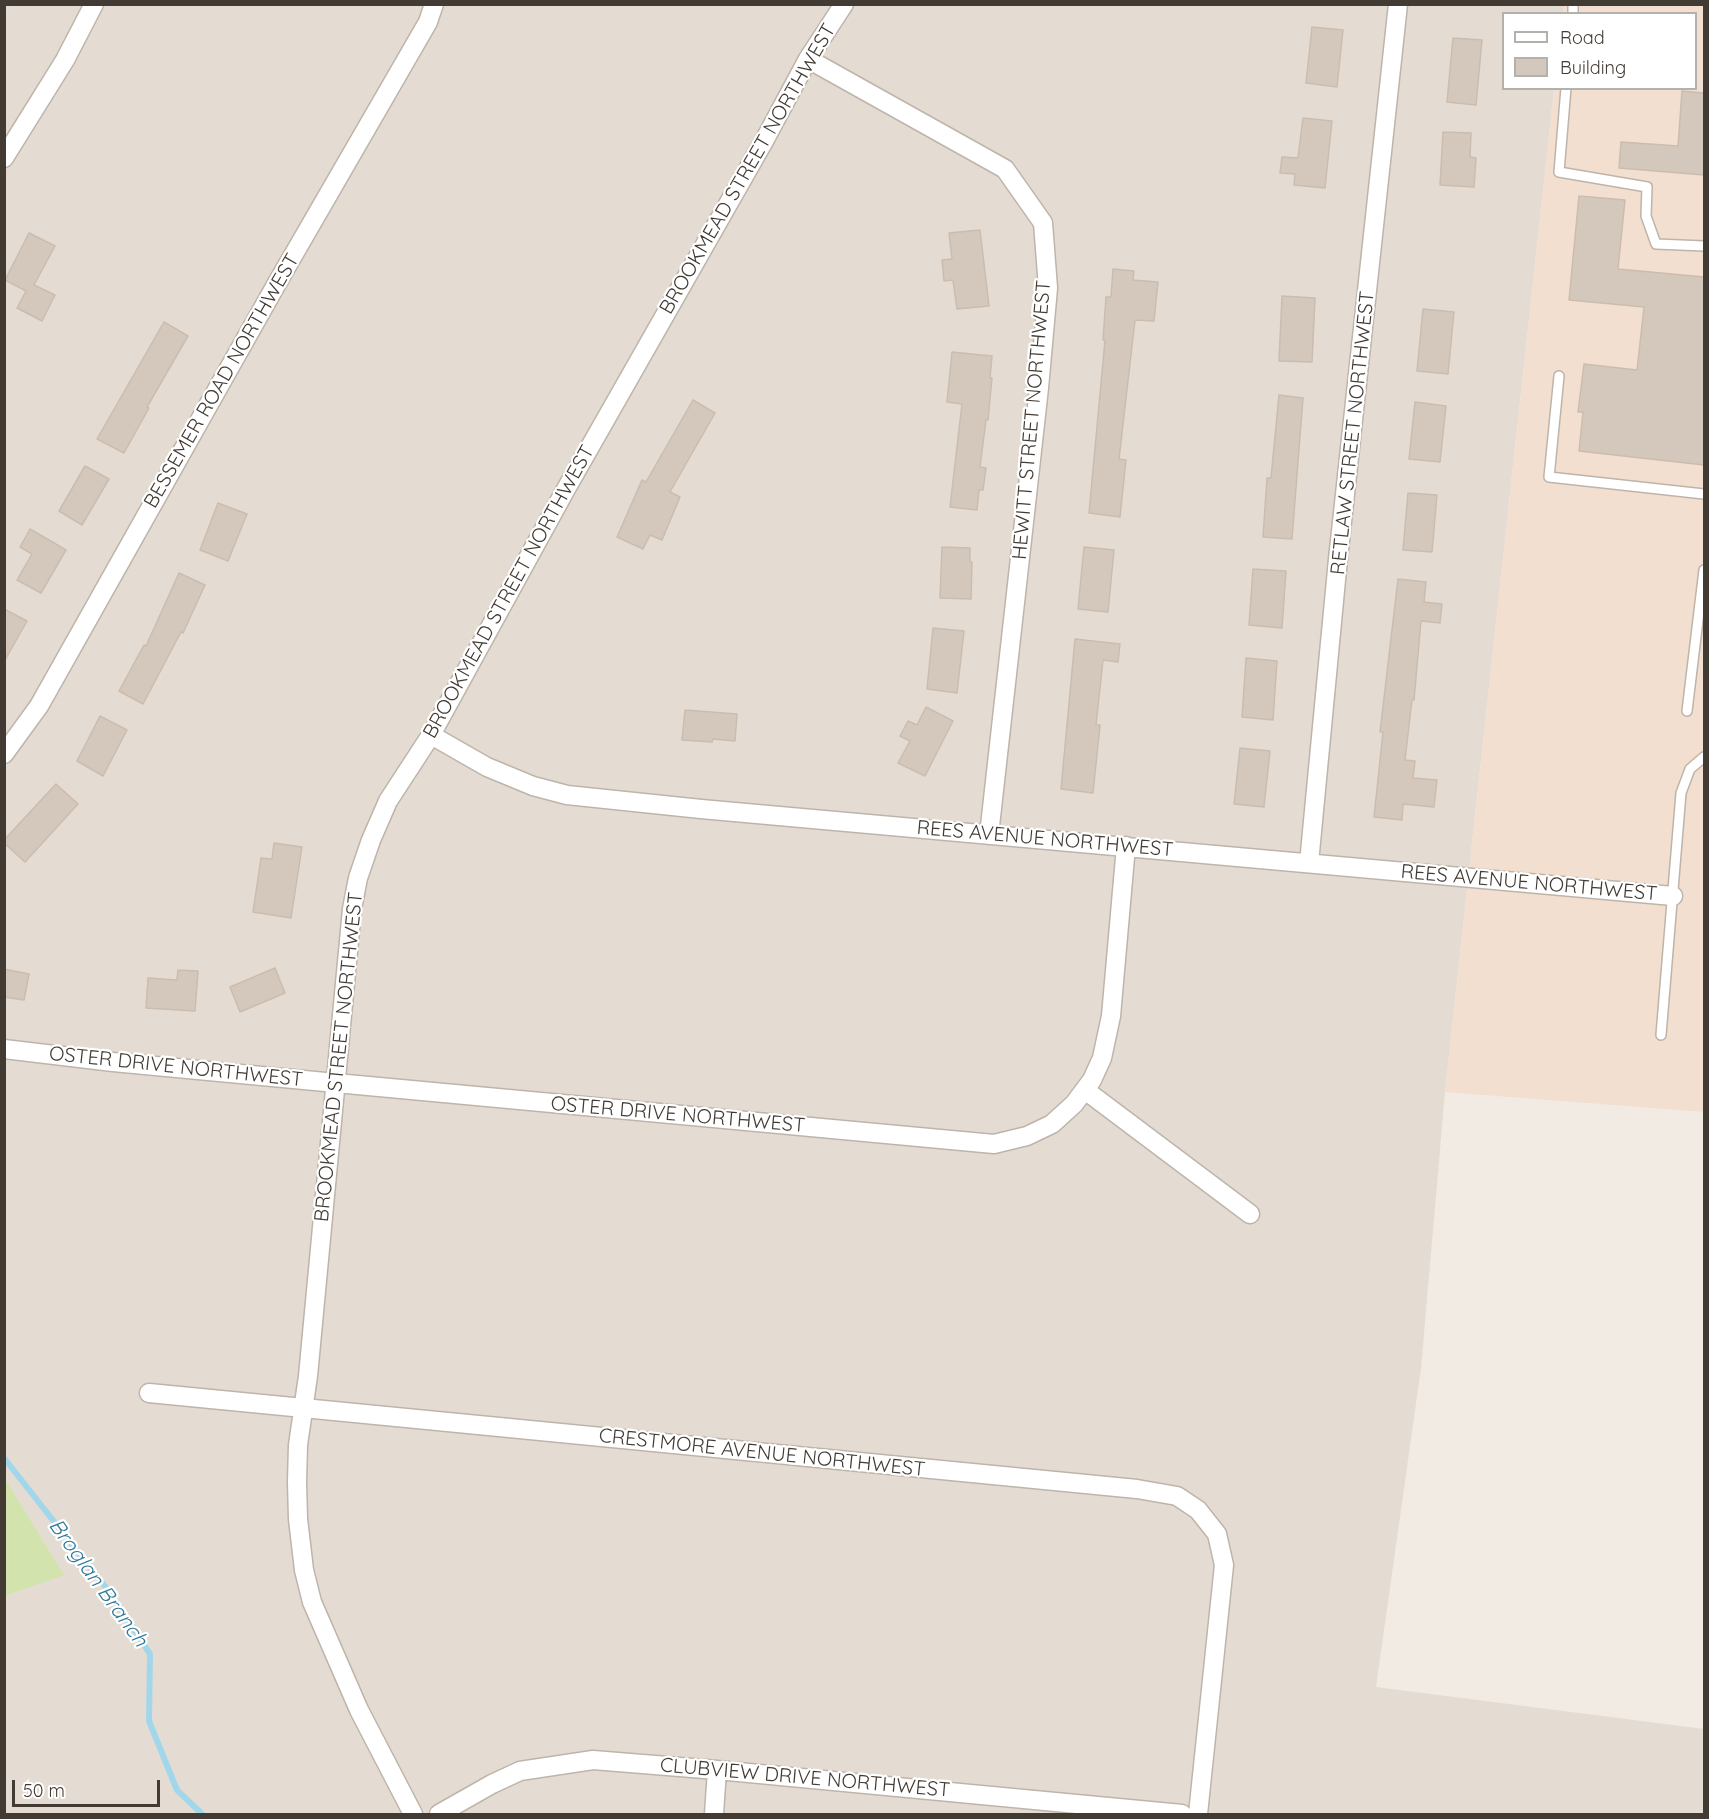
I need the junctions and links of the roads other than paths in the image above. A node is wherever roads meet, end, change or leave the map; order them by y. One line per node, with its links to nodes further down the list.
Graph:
1 (94, 4): 7 (street)
2 (434, 4): 14 (street, BESSEMER ROAD NORTHWEST)
3 (844, 4): 5 (street, BROOKMEAD STREET NORTHWEST)
4 (1398, 4): 18 (street, RETLAW STREET NORTHWEST)
5 (808, 59): 13 (street, BROOKMEAD STREET NORTHWEST); 16 (street, HEWITT STREET NORTHWEST)
6 (1566, 90): 8 (lane)
7 (4, 158)
8 (1704, 246)
9 (1560, 376): 10 (lane)
10 (1704, 494)
11 (1704, 570): 12 (lane)
12 (1687, 711)
13 (430, 735): 16 (street, REES AVENUE NORTHWEST); 22 (street, BROOKMEAD STREET NORTHWEST)
14 (4, 754)
15 (1704, 757): 19 (lane)
16 (989, 835): 17 (street, REES AVENUE NORTHWEST)
17 (1126, 846): 18 (street, REES AVENUE NORTHWEST); 23 (street, OSTER DRIVE NORTHWEST)
18 (1309, 862): 19 (street, REES AVENUE NORTHWEST)
19 (1672, 896): 20 (lane)
20 (1661, 1035)
21 (4, 1049): 22 (street, OSTER DRIVE NORTHWEST)
22 (336, 1083): 23 (street, OSTER DRIVE NORTHWEST); 26 (street, BROOKMEAD STREET NORTHWEST)
23 (1085, 1090): 24 (street)
24 (1250, 1214)
25 (149, 1393): 26 (street, CRESTMORE AVENUE NORTHWEST)
26 (303, 1408): 28 (street, BROOKMEAD STREET NORTHWEST); 32 (street, CRESTMORE AVENUE NORTHWEST)
27 (717, 1770): 29 (street, CLUBVIEW DRIVE NORTHWEST); 30 (street); 31 (street, CLUBVIEW DRIVE NORTHWEST)
28 (413, 1815)
29 (439, 1815)
30 (714, 1815)
31 (1182, 1815)
32 (1198, 1815)

